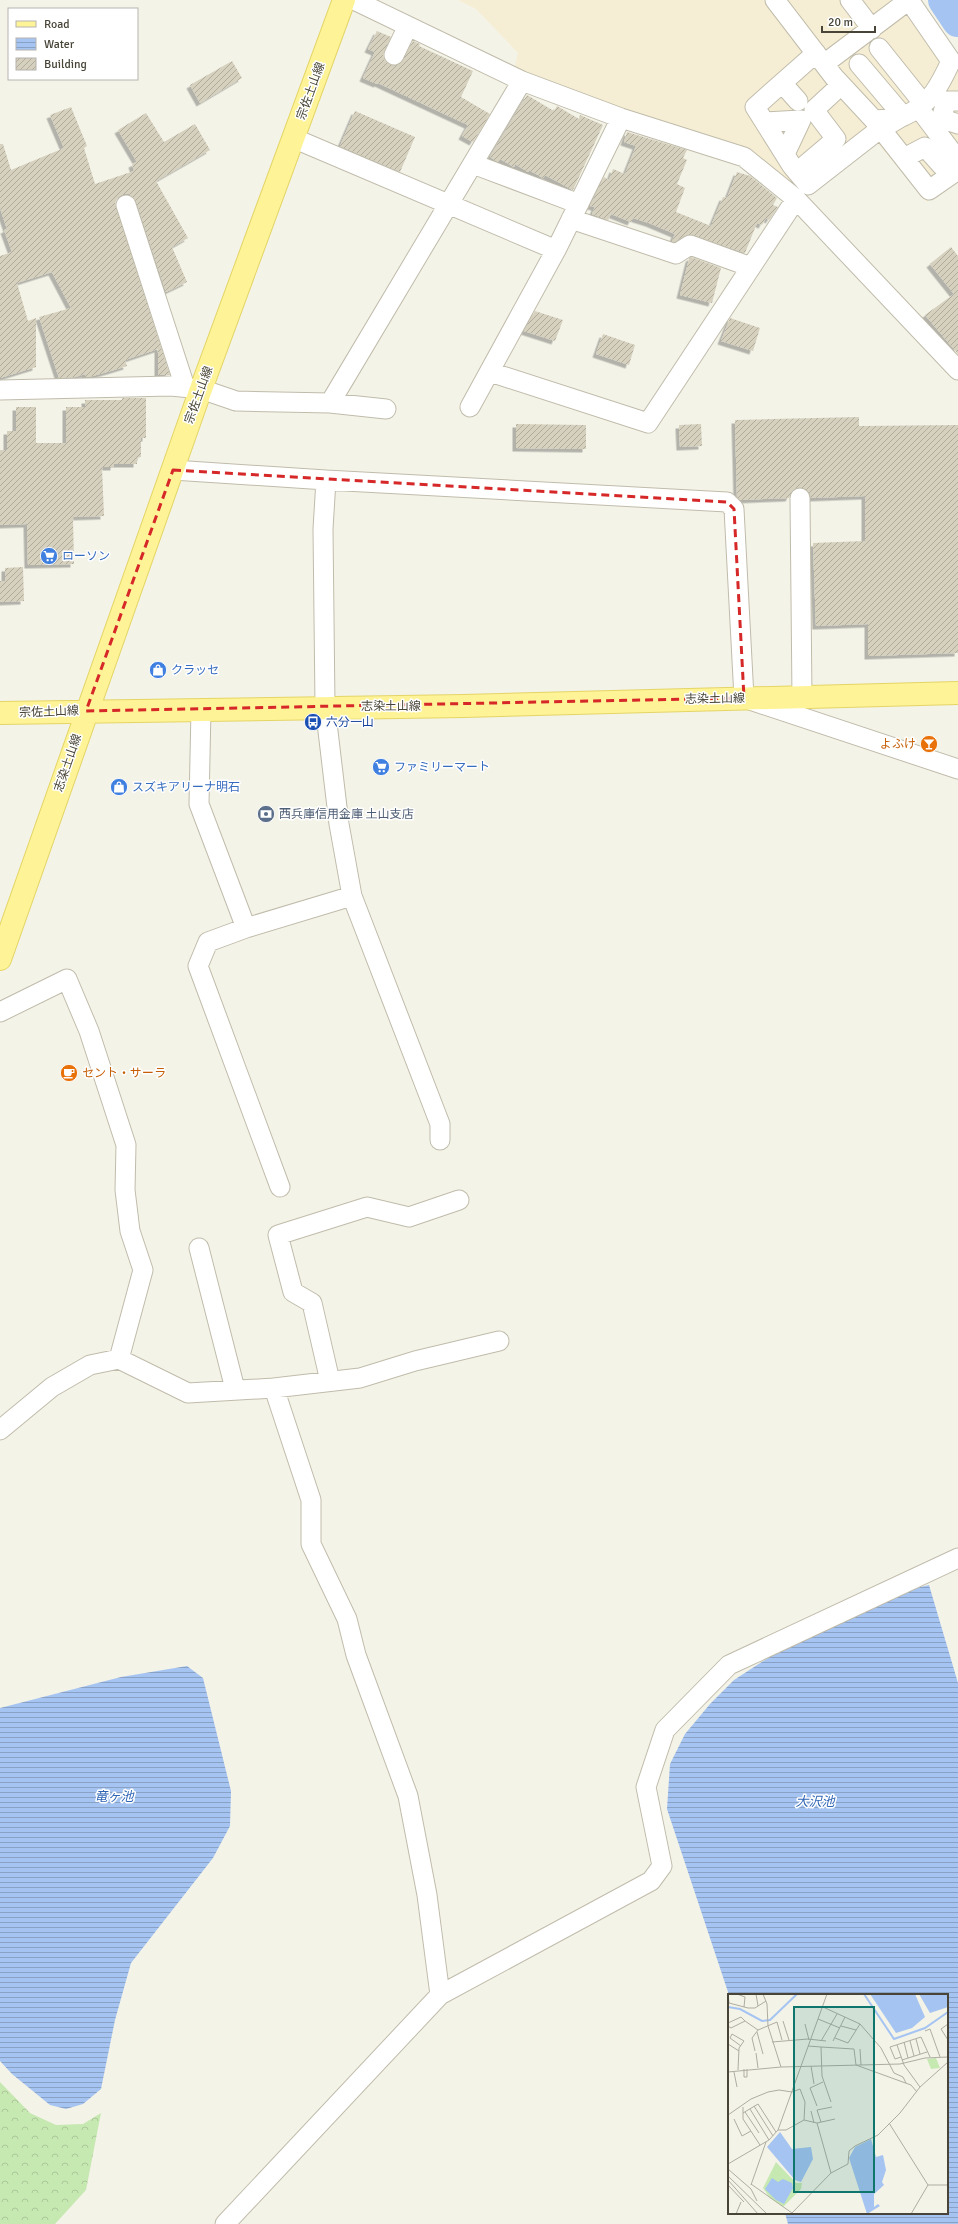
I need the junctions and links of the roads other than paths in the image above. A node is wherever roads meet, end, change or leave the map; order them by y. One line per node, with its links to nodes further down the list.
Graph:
1 (344, 0): 25 (main road, 宗佐土山線)
2 (354, 0): 6 (street)
3 (775, 0): 10 (street)
4 (850, 0): 7 (street)
5 (909, 0): 7 (street); 12 (street)
6 (408, 26): 9 (street); 13 (street)
7 (872, 29): 10 (street)
8 (879, 48): 18 (street)
9 (394, 55)
10 (820, 58): 14 (street); 15 (street)
11 (859, 64): 18 (street)
12 (956, 70): 18 (street)
13 (522, 81): 19 (street); 33 (street)
14 (782, 83): 16 (street); 20 (street)
15 (841, 85): 22 (street); 30 (street)
16 (798, 101)
17 (958, 101): 21 (street)
18 (915, 109): 22 (street); 28 (street)
19 (621, 118): 31 (street); 34 (street)
20 (765, 122): 26 (street); 26 (street)
21 (958, 124)
22 (878, 125): 27 (street); 30 (street)
23 (958, 128): 24 (street)
24 (958, 137)
25 (293, 138): 33 (street); 39 (main road, 宗佐土山線)
26 (785, 154): 30 (street)
27 (904, 158): 28 (street); 28 (street)
28 (957, 162)
29 (481, 168): 34 (street)
30 (797, 172)
31 (796, 199): 36 (street); 37 (street)
32 (126, 205): 39 (street)
33 (449, 205): 35 (street); 41 (street)
34 (575, 211): 35 (street); 36 (street)
35 (556, 250): 38 (street)
36 (751, 267): 38 (street)
37 (958, 370)
38 (490, 372): 42 (street)
39 (193, 388): 40 (street); 41 (street); 44 (main road, 宗佐土山線)
40 (0, 390)
41 (330, 403): 43 (street)
42 (470, 407)
43 (386, 409)
44 (173, 470): 45 (street); 51 (main road, 宗佐土山線)
45 (326, 480): 49 (street); 50 (street)
46 (800, 498): 48 (street)
47 (958, 693): 48 (main road, 志染土山線)
48 (802, 697): 49 (main road, 志染土山線)
49 (744, 698): 50 (main road, 志染土山線); 54 (street)
50 (326, 706): 52 (main road, 志染土山線); 55 (street)
51 (86, 710): 52 (main road, 志染土山線); 53 (main road, 宗佐土山線); 57 (main road, 志染土山線)
52 (202, 710): 56 (street)
53 (0, 713)
54 (958, 769)
55 (352, 896): 56 (street); 59 (street)
56 (246, 928): 60 (street)
57 (0, 959)
58 (0, 1012): 64 (street)
59 (440, 1140)
60 (280, 1187)
61 (459, 1200): 65 (street)
62 (199, 1248): 67 (street)
63 (499, 1342): 65 (street)
64 (119, 1359): 67 (street); 68 (street)
65 (330, 1382): 66 (street)
66 (274, 1388): 67 (street); 70 (street)
67 (235, 1389)
68 (0, 1430)
69 (958, 1558): 70 (street)
70 (440, 1995): 71 (street)
71 (225, 2224)

